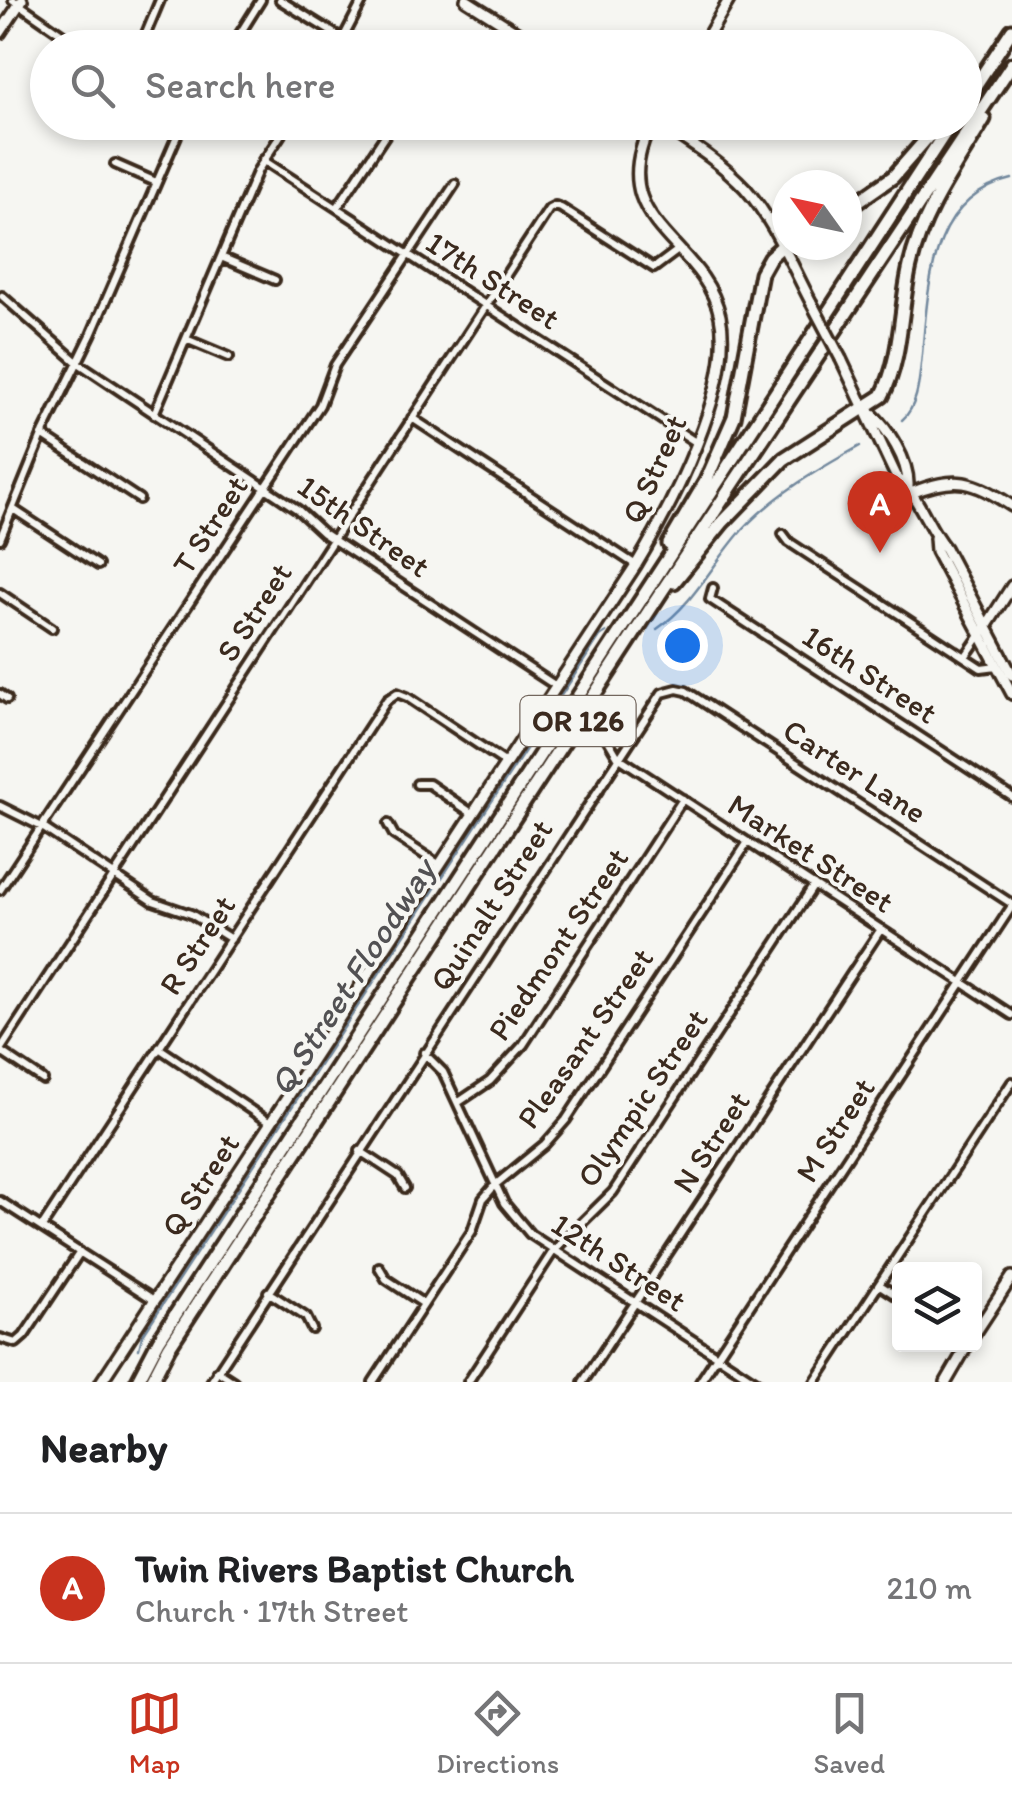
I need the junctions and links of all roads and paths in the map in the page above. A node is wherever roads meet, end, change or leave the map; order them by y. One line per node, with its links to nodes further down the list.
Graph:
1 (160, 0): 9 (street)
2 (261, 0): 10 (street)
3 (280, 0): 11 (street)
4 (363, 0): 12 (street)
5 (468, 0): 13 (street)
6 (729, 0): 14 (street)
7 (18, 1): 8 (street); 15 (street)
8 (57, 30)
9 (148, 30)
10 (242, 30)
11 (328, 30)
12 (348, 30)
13 (514, 30)
14 (712, 30)
15 (0, 33)
16 (1010, 34): 18 (highway); 20 (highway)
17 (1012, 64): 21 (highway, OR 126)
18 (982, 69)
19 (1012, 72): 22 (highway)
20 (982, 76)
21 (982, 109)
22 (982, 124)
23 (175, 140): 34 (street)
24 (277, 140): 32 (street)
25 (382, 140): 37 (street)
26 (646, 140): 39 (street, Q Street)
27 (681, 140): 38 (street)
28 (925, 140): 36 (highway)
29 (940, 140): 65 (highway, OR 126)
30 (962, 140): 68 (highway, OR 126)
31 (973, 140): 50 (highway)
32 (263, 160): 37 (street, 17th Street); 41 (street)
33 (114, 164): 34 (street)
34 (156, 182): 49 (street)
35 (455, 184): 40 (street, T Street)
36 (862, 199)
37 (337, 208): 40 (street, 17th Street)
38 (772, 226)
39 (678, 250): 46 (street, S Street); 54 (street, Q Street)
40 (408, 255): 46 (street, 17th Street); 55 (street, T Street)
41 (221, 257): 44 (street); 47 (street)
42 (772, 258): 65 (highway)
43 (791, 260): 50 (street, bridge)
44 (276, 280)
45 (2, 296): 49 (street, 15th Street)
46 (485, 305): 52 (street, S Street); 54 (street, 17th Street)
47 (186, 340): 48 (street); 51 (street)
48 (228, 357)
49 (77, 362): 51 (street, 15th Street); 53 (street)
50 (867, 408): 56 (street); 68 (highway)
51 (154, 414): 55 (street, 15th Street)
52 (412, 418): 62 (street, S Street); 64 (street)
53 (42, 435): 57 (street); 59 (street)
54 (697, 443): 64 (street, Q Street)
55 (265, 487): 62 (street, 15th Street); 87 (street, T Street)
56 (910, 490): 58 (street); 71 (street)
57 (139, 499)
58 (1012, 506)
59 (13, 509): 61 (street); 63 (street)
60 (783, 534): 72 (street)
61 (0, 539)
62 (332, 540): 75 (street, 15th Street); 90 (street, S Street)
63 (98, 565)
64 (636, 565): 75 (street, Q Street)
65 (658, 575): 128 (highway, OR 126)
66 (1012, 586): 71 (street)
67 (713, 588): 82 (street, 16th Street)
68 (662, 591): 129 (highway, OR 126)
69 (0, 593): 70 (street)
70 (52, 628)
71 (984, 630): 72 (street); 73 (street); 74 (street)
72 (965, 657): 73 (street)
73 (997, 666): 77 (street)
74 (1012, 675)
75 (557, 686): 80 (street, Q Street)
76 (668, 690): 79 (street, Quinalt Street); 93 (street, Carter Lane)
77 (1012, 694)
78 (596, 720): 79 (street, Market Street)
79 (618, 757): 83 (street, Market Street); 100 (street, Quinalt Street)
80 (506, 764): 85 (street, Q Street); 95 (street, R Street)
81 (418, 784): 85 (street)
82 (1012, 797)
83 (683, 799): 88 (street, Market Street); 103 (street, Piedmont Street)
84 (0, 806): 87 (street)
85 (473, 814): 89 (street, Q Street)
86 (388, 824): 89 (street)
87 (42, 828): 90 (street); 92 (street, T Street)
88 (748, 842): 91 (street, Market Street); 106 (street, Pleasant Street)
89 (440, 864): 104 (street, Q Street)
90 (113, 874): 95 (street); 99 (street, S Street)
91 (814, 885): 94 (street, Market Street); 110 (street, Olympic Street)
92 (0, 890)
93 (1012, 905): 96 (street, M Street)
94 (881, 929): 96 (street, Market Street); 118 (street, N Street)
95 (231, 939): 98 (street, R Street)
96 (962, 982): 97 (street, Market Street); 124 (street, M Street)
97 (1012, 1015)
98 (159, 1048): 104 (street); 109 (street, R Street)
99 (0, 1050): 101 (street)
100 (424, 1053): 103 (street, 12th Street); 105 (street, Quinalt Street)
101 (43, 1080)
102 (1012, 1082): 114 (street)
103 (459, 1102): 106 (street, 12th Street)
104 (270, 1123): 117 (street, Q Street)
105 (360, 1151): 107 (street); 115 (street, Quinalt Street)
106 (495, 1185): 110 (street, 12th Street); 119 (street, Pleasant Street)
107 (404, 1188)
108 (2, 1205): 109 (street)
109 (42, 1226): 111 (street)
110 (554, 1250): 118 (street, 12th Street); 126 (street, Olympic Street)
111 (80, 1252): 117 (street); 122 (street)
112 (379, 1267): 119 (street)
113 (1012, 1276): 120 (street)
114 (879, 1284): 116 (street); 137 (street)
115 (268, 1292): 121 (street); 125 (street, Quinalt Street)
116 (892, 1293)
117 (154, 1300): 127 (street, Q Street)
118 (636, 1302): 124 (street, 12th Street); 134 (street, N Street)
119 (424, 1304): 132 (street, Pleasant Street)
120 (982, 1323)
121 (312, 1329)
122 (0, 1338)
123 (963, 1352): 138 (street)
124 (717, 1356): 135 (street, M Street); 136 (street, 12th Street)
125 (217, 1371): 130 (street, Quinalt Street); 131 (street)
126 (470, 1379): 133 (street)
127 (101, 1382)
128 (137, 1382)
129 (150, 1382)
130 (211, 1382)
131 (234, 1382)
132 (373, 1382)
133 (482, 1382)
134 (584, 1382)
135 (700, 1382)
136 (757, 1382)
137 (815, 1382)
138 (946, 1382)

